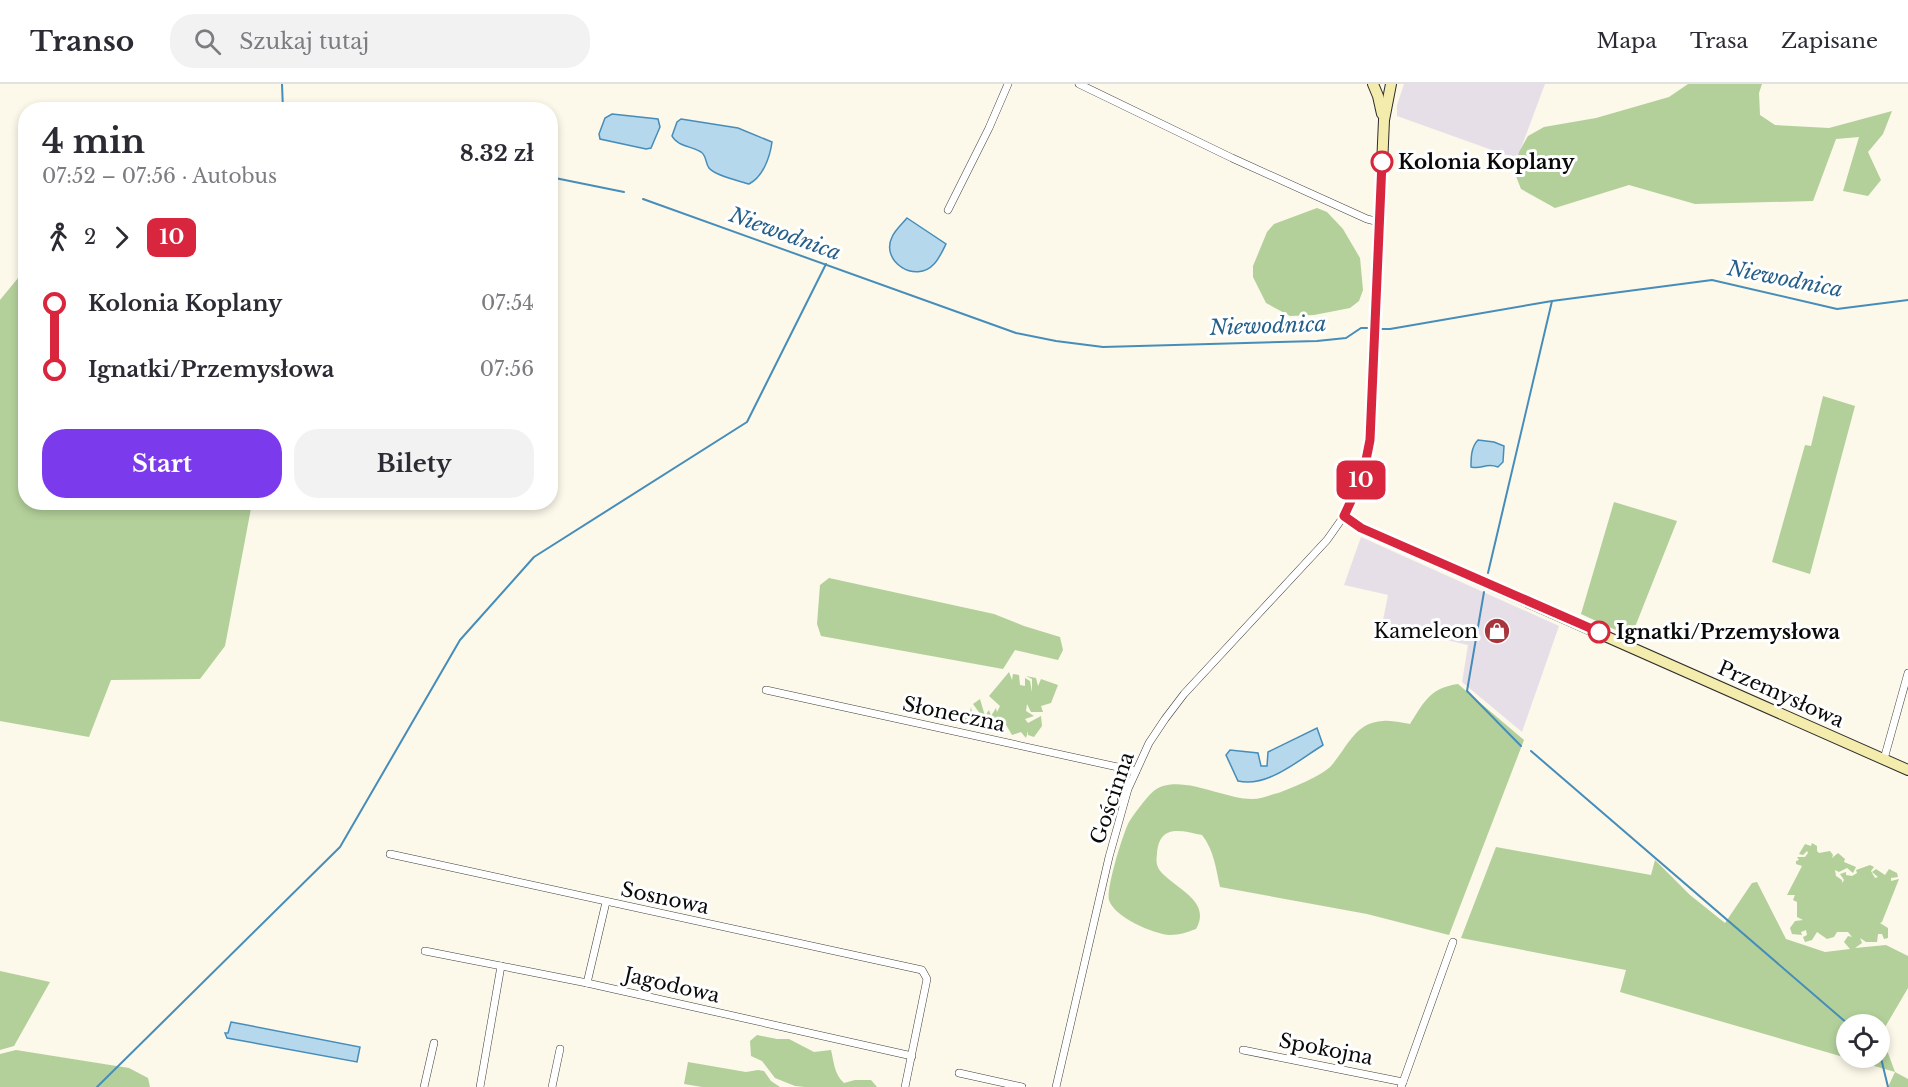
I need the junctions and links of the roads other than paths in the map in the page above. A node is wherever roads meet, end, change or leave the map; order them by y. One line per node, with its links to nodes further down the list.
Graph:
1 (1008, 84): 6 (street)
2 (1079, 84): 7 (street)
3 (1373, 84): 5 (street)
4 (1391, 84): 5 (street)
5 (1384, 120): 7 (street)
6 (948, 210)
7 (1379, 222): 8 (street)
8 (1344, 516): 11 (street, Przemysłowa); 13 (street, Gościnna)
9 (1908, 673): 11 (street)
10 (766, 690): 13 (street, Słoneczna)
11 (1884, 759): 12 (street, Przemysłowa)
12 (1908, 770)
13 (1136, 771): 31 (street, Gościnna)
14 (390, 854): 15 (street, Sosnowa)
15 (606, 902): 19 (street); 23 (street, Sosnowa)
16 (1453, 942): 25 (street, Spokojna)
17 (425, 951): 18 (street, Jagodowa)
18 (501, 966): 19 (street, Jagodowa); 27 (street)
19 (587, 982): 23 (street, Jagodowa)
20 (434, 1042): 26 (street)
21 (560, 1048): 28 (street)
22 (1243, 1050): 25 (street, Spokojna)
23 (912, 1056): 29 (street)
24 (959, 1073): 30 (street)
25 (1402, 1084)
26 (424, 1087)
27 (480, 1087)
28 (552, 1087)
29 (905, 1087)
30 (1022, 1087)
31 (1056, 1087)

